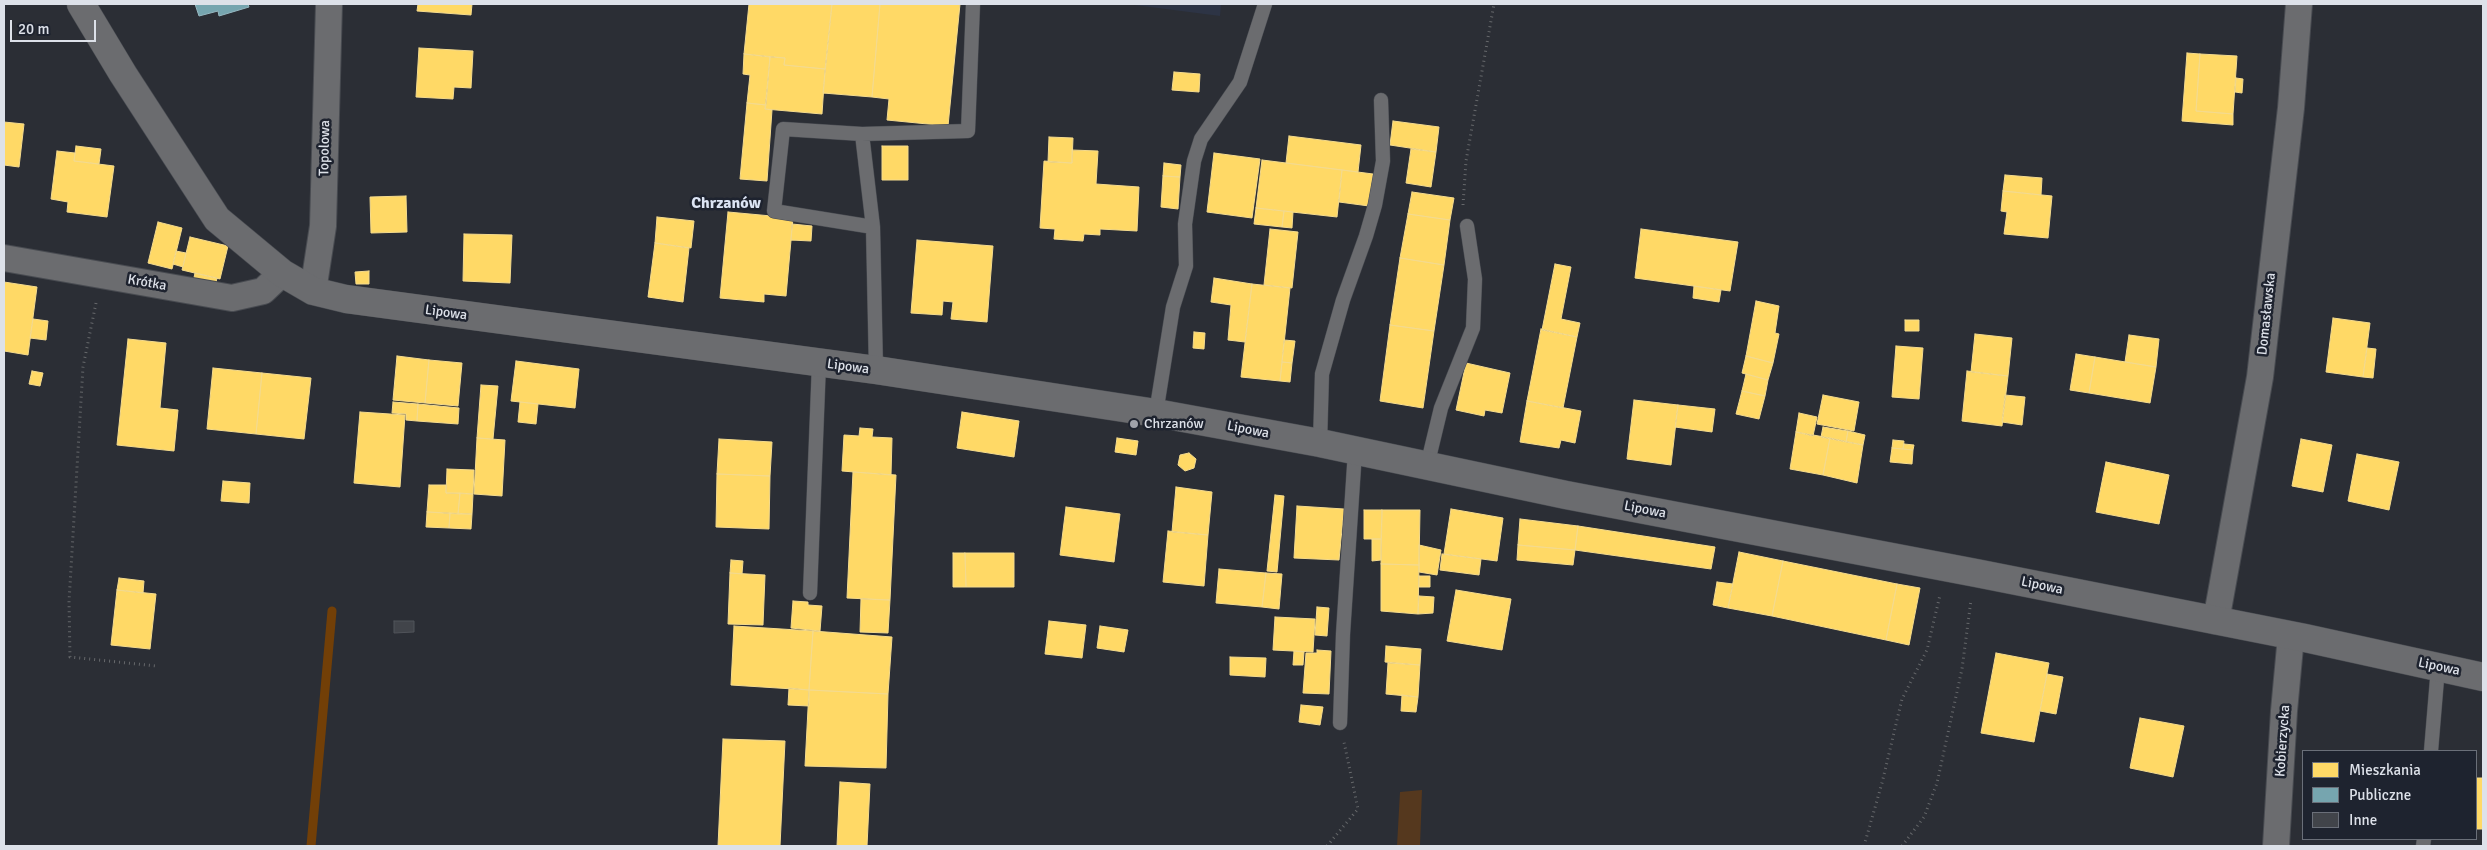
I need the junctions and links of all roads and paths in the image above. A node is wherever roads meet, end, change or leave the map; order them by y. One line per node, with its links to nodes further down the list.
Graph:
1 (81, 4): 12 (street, Lipowa)
2 (329, 4): 14 (street, Topolowa)
3 (973, 4): 8 (lane)
4 (1265, 4): 17 (lane)
5 (1494, 4): 9 (path)
6 (2299, 4): 24 (street, Domasławska)
7 (1381, 100): 18 (lane)
8 (862, 134): 10 (lane); 10 (lane)
9 (1467, 226): 20 (lane)
10 (873, 227): 16 (lane)
11 (4, 258): 13 (street, Krótka)
12 (282, 273): 13 (street, Krótka); 14 (street, Lipowa)
13 (102, 275): 26 (path)
14 (313, 291): 15 (street, Lipowa)
15 (819, 363): 16 (street, Lipowa); 23 (lane)
16 (876, 370): 17 (street, Lipowa)
17 (1156, 413): 18 (street, Lipowa)
18 (1320, 443): 19 (street, Lipowa)
19 (1355, 451): 20 (street, Lipowa); 29 (lane)
20 (1427, 466): 21 (street, Lipowa)
21 (1945, 568): 22 (street, Lipowa); 32 (path)
22 (1976, 573): 24 (street, Lipowa); 33 (path)
23 (810, 593)
24 (2216, 621): 25 (street, Lipowa)
25 (2291, 636): 27 (street, Lipowa); 34 (street, Kobierzycka)
26 (156, 666)
27 (2438, 667): 28 (street, Lipowa); 30 (lane)
28 (2483, 677)
29 (1340, 723): 31 (path)
30 (2431, 750)
31 (1327, 846)
32 (1864, 846)
33 (1902, 846)
34 (2276, 846)

